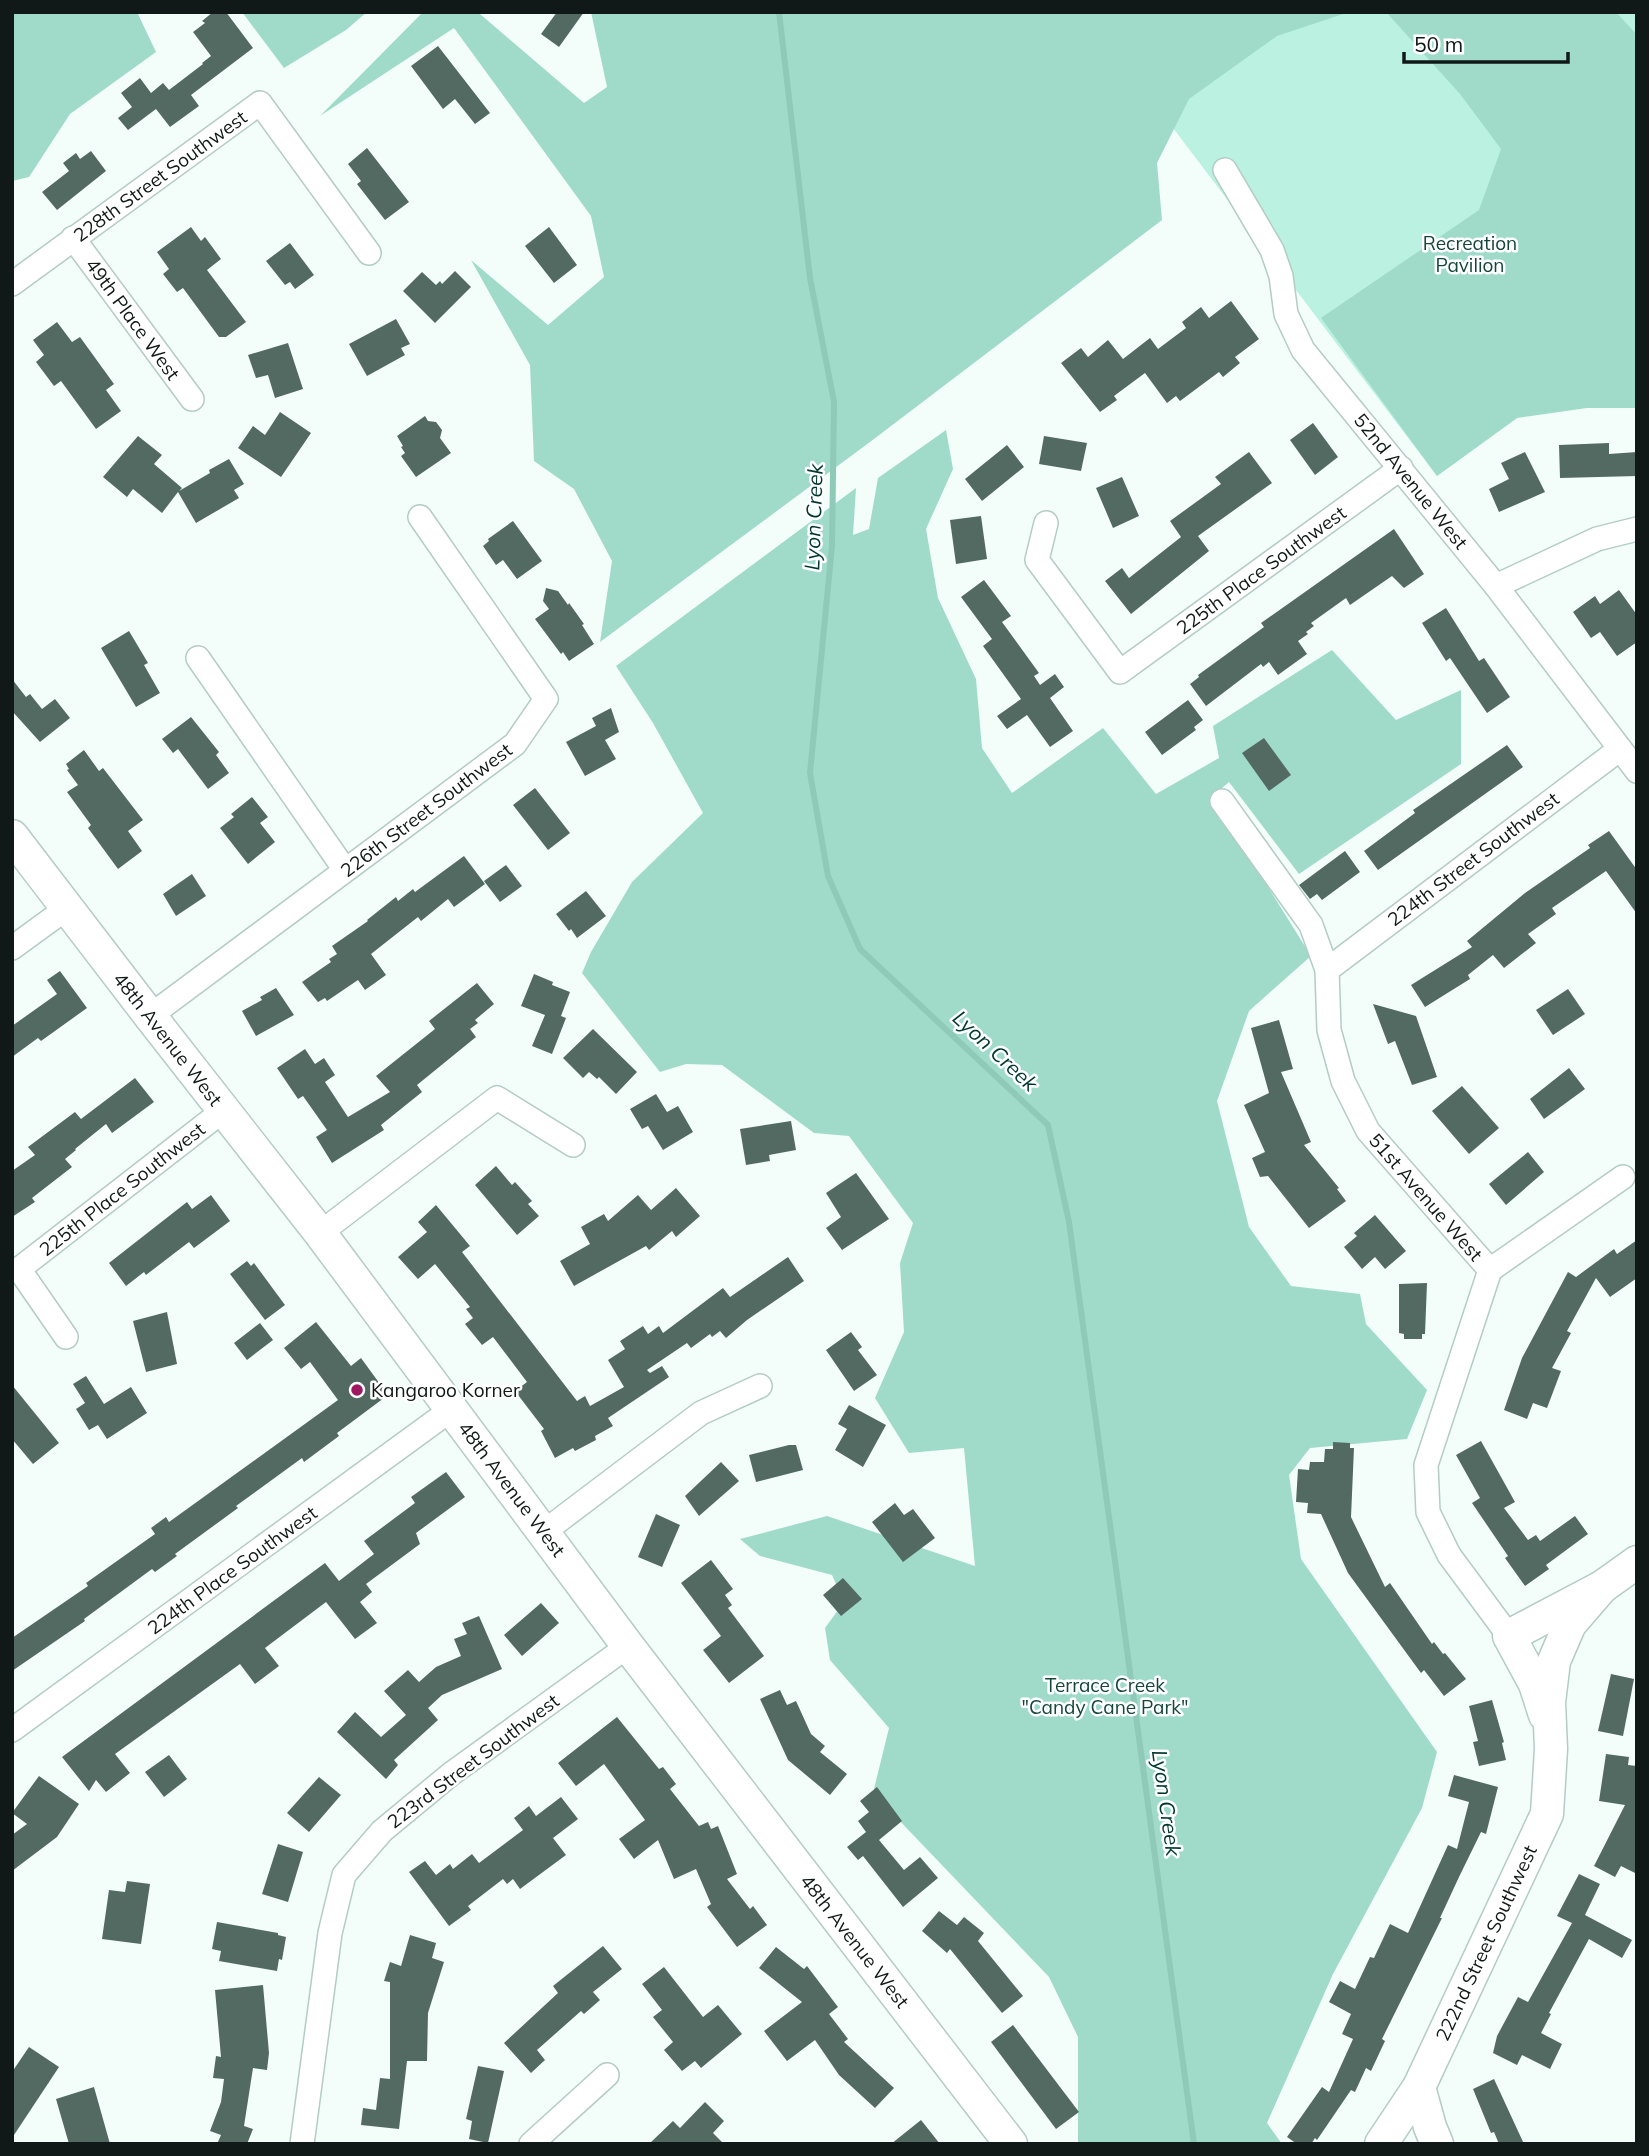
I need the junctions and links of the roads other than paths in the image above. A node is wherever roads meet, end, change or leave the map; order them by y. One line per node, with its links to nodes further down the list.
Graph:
1 (1226, 170): 6 (street, 52nd Avenue West)
2 (73, 238): 3 (street, 228th Street Southwest); 4 (street, 228th Street Southwest); 5 (street, 49th Place West)
3 (369, 253)
4 (12, 284)
5 (192, 400)
6 (1401, 468): 8 (street, 225th Place Southwest); 10 (street, 52nd Avenue West)
7 (420, 517): 16 (street, 226th Street Southwest)
8 (1046, 523)
9 (1637, 530): 10 (street)
10 (1496, 586): 12 (street, 52nd Avenue West)
11 (198, 658): 16 (street)
12 (1620, 749): 13 (street, 52nd Avenue West); 19 (street, 224th Street Southwest)
13 (1637, 771)
14 (1222, 801): 19 (street, 51st Avenue West)
15 (12, 836): 17 (main road, 48th Avenue West)
16 (345, 870): 20 (street, 226th Street Southwest)
17 (67, 908): 18 (street); 20 (main road, 48th Avenue West)
18 (12, 948)
19 (1327, 970): 25 (street, 51st Avenue West)
20 (150, 1016): 21 (main road, 48th Avenue West)
21 (224, 1110): 24 (main road, 48th Avenue West); 26 (street, 225th Place Southwest)
22 (573, 1145): 24 (street)
23 (1623, 1177): 25 (street)
24 (320, 1233): 28 (main road, 48th Avenue West)
25 (1490, 1270): 32 (street, 51st Avenue West)
26 (66, 1336)
27 (760, 1386): 29 (street)
28 (452, 1409): 29 (main road, 48th Avenue West); 35 (street, 224th Place Southwest)
29 (545, 1531): 33 (main road, 48th Avenue West)
30 (1637, 1562): 31 (main road, 222nd Street Southwest)
31 (1602, 1587): 32 (main road, 222nd Street Southwest); 34 (main road, 222nd Street Southwest)
32 (1509, 1636): 34 (main road, 222nd Street Southwest)
33 (628, 1646): 38 (main road, 48th Avenue West); 39 (street, 223rd Street Southwest)
34 (1550, 1729): 37 (main road, 222nd Street Southwest)
35 (12, 1730)
36 (607, 2075): 40 (street)
37 (1419, 2087): 41 (main road, 222nd Street Southwest); 42 (main road)
38 (1008, 2142)
39 (302, 2144)
40 (531, 2144)
41 (1381, 2144)
42 (1437, 2144)

